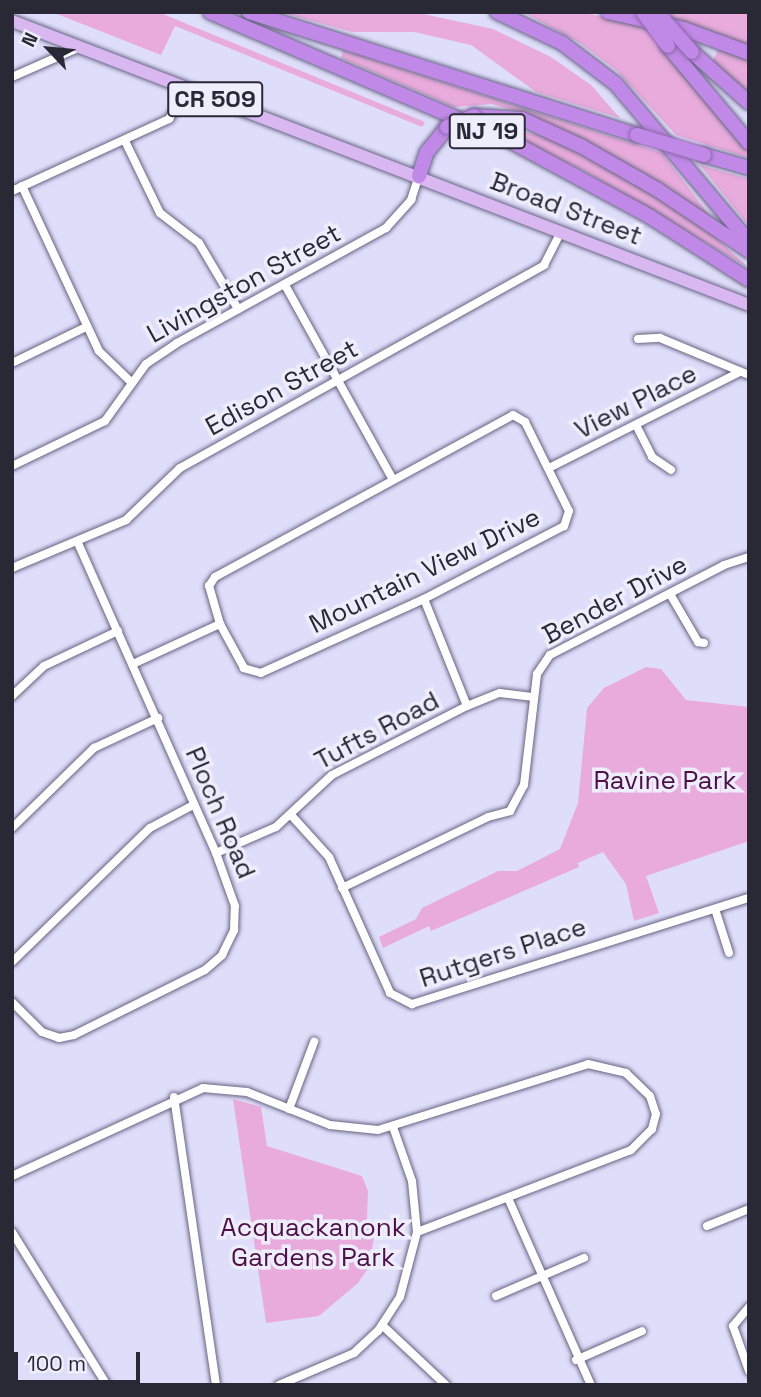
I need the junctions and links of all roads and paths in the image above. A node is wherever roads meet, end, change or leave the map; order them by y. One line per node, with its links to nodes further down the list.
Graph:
1 (210, 12): 22 (highway, NJ 19)
2 (249, 12): 15 (highway, bridge)
3 (497, 12): 20 (highway)
4 (608, 12): 9 (highway)
5 (643, 12): 14 (highway, bridge)
6 (657, 12): 12 (highway, bridge)
7 (12, 21): 8 (main road, Broad Street / CR 509)
8 (80, 47): 10 (street); 11 (main road, Broad Street / CR 509)
9 (749, 53)
10 (12, 77)
11 (187, 89): 13 (street); 16 (main road, Broad Street / CR 509)
12 (749, 103)
13 (125, 141): 17 (street); 25 (street)
14 (749, 143)
15 (749, 168)
16 (419, 176): 19 (main road, Broad Street / CR 509); 21 (highway, bridge); 23 (street, Livingston Street)
17 (22, 186): 18 (street); 26 (street)
18 (12, 191)
19 (561, 232): 24 (main road, Broad Street / CR 509); 30 (street, Edison Street)
20 (749, 242)
21 (749, 251)
22 (749, 280)
23 (285, 285): 25 (street, Livingston Street); 30 (street)
24 (749, 305)
25 (238, 309): 31 (street, Livingston Street)
26 (86, 327): 28 (street); 31 (street)
27 (638, 339): 29 (street)
28 (12, 363)
29 (745, 374): 32 (street, View Place)
30 (339, 381): 36 (street); 37 (street, Edison Street)
31 (131, 382): 33 (street, Livingston Street)
32 (637, 427): 34 (street, View Place); 35 (street)
33 (12, 466)
34 (549, 468): 36 (street, Mountain View Drive); 41 (street, Mountain View Drive)
35 (671, 470)
36 (391, 478): 42 (street, Mountain View Drive)
37 (78, 543): 39 (street, Edison Street); 43 (street, Ploch Road)
38 (749, 557): 40 (street, Bender Drive)
39 (12, 568)
40 (670, 594): 44 (street); 47 (street, Bender Drive)
41 (424, 599): 42 (street, Mountain View Drive); 48 (street)
42 (220, 625): 45 (street)
43 (118, 631): 45 (street, Ploch Road); 46 (street)
44 (704, 643)
45 (133, 664): 49 (street, Ploch Road)
46 (12, 696)
47 (534, 697): 48 (street, Tufts Road); 54 (street, Bender Drive)
48 (467, 706): 51 (street, Tufts Road)
49 (158, 718): 50 (street, Ploch Road); 52 (street)
50 (193, 805): 53 (street, Ploch Road); 58 (street)
51 (291, 816): 53 (street, Tufts Road); 54 (street, Rutgers Place)
52 (12, 828)
53 (216, 853): 59 (street, Ploch Road)
54 (342, 888): 56 (street, Rutgers Place)
55 (749, 898): 56 (street, Rutgers Place)
56 (715, 909): 57 (street)
57 (729, 953)
58 (12, 962)
59 (12, 1002)
60 (314, 1042): 62 (street)
61 (174, 1097): 62 (street); 64 (street); 79 (street)
62 (289, 1109): 63 (street)
63 (393, 1127): 65 (street); 69 (street)
64 (12, 1176)
65 (508, 1198): 69 (street); 71 (street)
66 (749, 1209): 67 (street)
67 (708, 1226)
68 (12, 1232): 78 (street)
69 (417, 1232): 74 (street)
70 (584, 1258): 71 (street)
71 (541, 1276): 72 (street); 76 (street)
72 (496, 1296)
73 (749, 1307): 77 (street)
74 (382, 1325): 80 (street); 81 (street)
75 (642, 1331): 76 (street)
76 (576, 1360): 82 (street)
77 (749, 1371)
78 (107, 1385)
79 (216, 1385)
80 (279, 1385)
81 (446, 1385)
82 (591, 1385)

